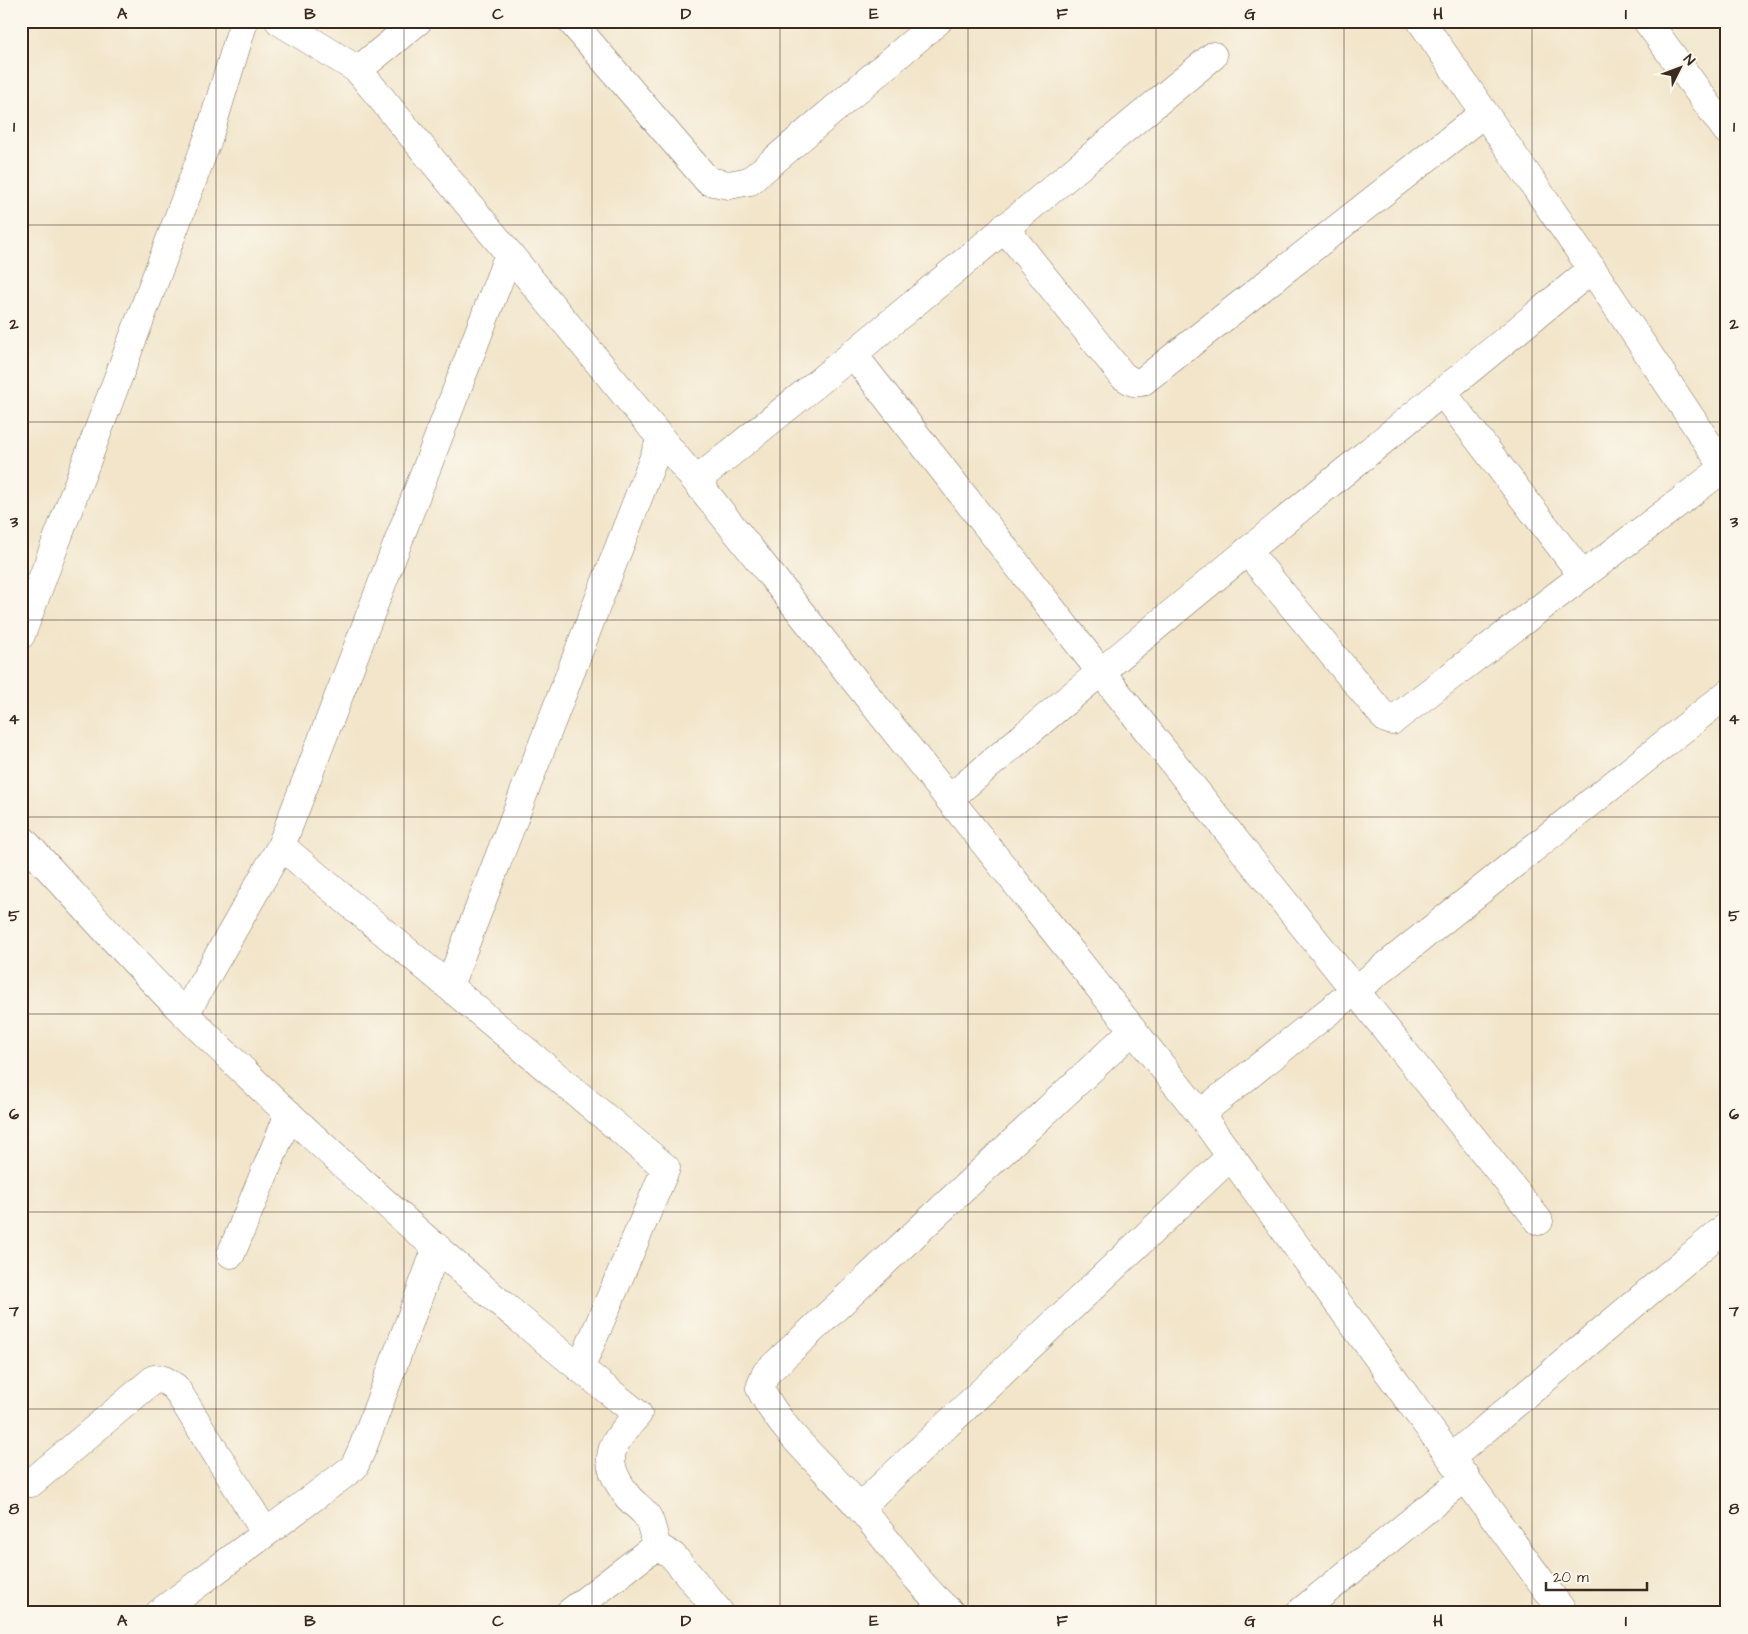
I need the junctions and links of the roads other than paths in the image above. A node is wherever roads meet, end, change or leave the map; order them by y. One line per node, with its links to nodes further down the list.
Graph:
1 (244, 21): 22 (street)
2 (279, 21): 9 (street)
3 (418, 21): 9 (street)
4 (571, 21): 5 (street)
5 (938, 21)
6 (1420, 21): 10 (street)
7 (1647, 21): 11 (street)
8 (1213, 56): 12 (street)
9 (358, 70): 13 (street)
10 (1484, 113): 12 (street); 14 (street)
11 (1727, 131)
12 (1004, 227): 15 (street)
13 (509, 254): 17 (street); 27 (street)
14 (1592, 269): 16 (street); 18 (street)
15 (853, 354): 19 (street); 23 (street)
16 (1443, 393): 20 (street); 21 (street)
17 (661, 439): 19 (street); 28 (street)
18 (1725, 470): 21 (street)
19 (696, 482): 25 (street)
20 (1247, 551): 21 (street); 23 (street)
21 (1583, 576)
22 (21, 635)
23 (1100, 671): 25 (street); 29 (street)
24 (1727, 694): 29 (street)
25 (949, 799): 31 (street)
26 (21, 838): 30 (street)
27 (281, 846): 28 (street); 30 (street)
28 (449, 986): 39 (street)
29 (1356, 991): 33 (street); 35 (street)
30 (185, 1014): 32 (street)
31 (1133, 1030): 33 (street); 42 (street)
32 (289, 1114): 37 (street); 38 (street)
33 (1200, 1114): 34 (street)
34 (1231, 1156): 40 (street); 42 (street)
35 (1539, 1221)
36 (1727, 1226): 40 (street)
37 (437, 1247): 39 (street); 43 (street)
38 (230, 1254)
39 (580, 1369): 44 (street)
40 (1459, 1467): 49 (street); 50 (street)
41 (31, 1483): 43 (street)
42 (860, 1507): 48 (street)
43 (265, 1532): 45 (street)
44 (656, 1546): 46 (street); 47 (street)
45 (159, 1613)
46 (569, 1613)
47 (720, 1613)
48 (951, 1613)
49 (1299, 1613)
50 (1564, 1613)

